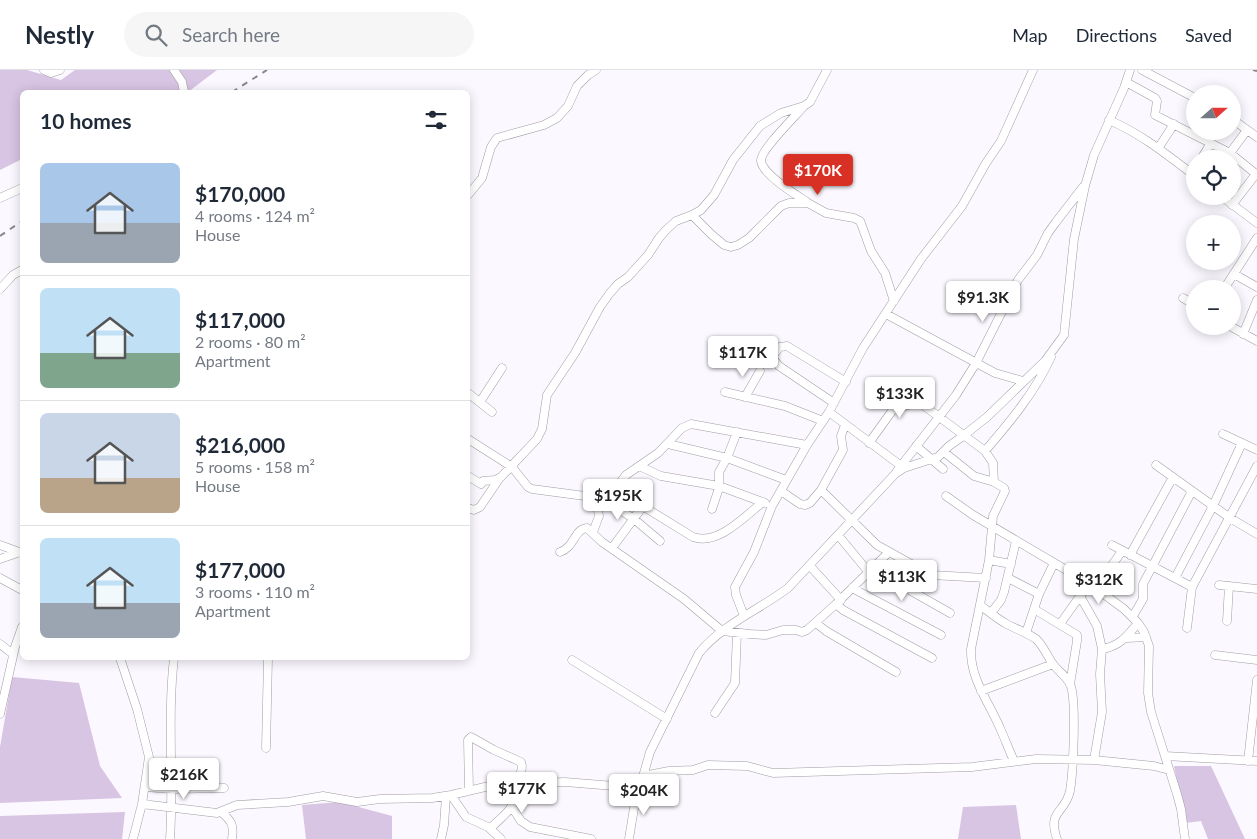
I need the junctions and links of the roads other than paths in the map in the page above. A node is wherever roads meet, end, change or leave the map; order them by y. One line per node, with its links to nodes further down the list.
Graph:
1 (44, 70): 2 (street)
2 (60, 70)
3 (174, 70): 10 (street)
4 (596, 70): 28 (street)
5 (827, 70): 12 (street)
6 (1033, 70): 44 (street)
7 (1130, 70): 9 (street)
8 (1142, 70): 11 (street)
9 (1126, 82): 13 (street); 14 (street)
10 (184, 90)
11 (1186, 93)
12 (804, 106): 31 (street); 33 (street)
13 (1109, 120): 19 (street); 26 (street)
14 (1174, 124): 18 (street); 19 (street)
15 (1241, 126): 16 (street)
16 (1247, 130): 17 (street); 22 (street)
17 (1257, 137)
18 (1211, 143): 20 (street); 21 (street)
19 (1158, 148): 24 (street)
20 (1207, 150)
21 (1224, 150)
22 (1232, 150)
23 (1241, 162): 25 (street)
24 (1186, 167)
25 (1257, 174): 29 (street)
26 (1084, 186): 48 (street); 49 (street)
27 (20, 189): 30 (street)
28 (470, 193)
29 (1241, 194)
30 (0, 198)
31 (808, 203): 33 (street); 44 (street)
32 (1232, 205): 34 (street)
33 (692, 215): 81 (street)
34 (1257, 223)
35 (1257, 238): 37 (street)
36 (20, 271): 40 (street)
37 (1234, 274): 38 (street); 39 (street)
38 (1230, 280)
39 (1257, 287)
40 (0, 289)
41 (1183, 298): 42 (street)
42 (1186, 300)
43 (1257, 300): 46 (street)
44 (894, 301): 45 (street)
45 (886, 314): 49 (street); 53 (street)
46 (1243, 334): 47 (street)
47 (1257, 341)
48 (1055, 349): 52 (street); 74 (street)
49 (976, 363): 52 (street); 61 (street)
50 (502, 368): 57 (street)
51 (760, 371): 56 (street)
52 (1023, 381): 66 (street)
53 (846, 382): 58 (street); 58 (street)
54 (726, 392): 56 (street)
55 (470, 394): 57 (street)
56 (745, 397): 62 (street)
57 (480, 402): 59 (street)
58 (834, 403): 60 (street)
59 (492, 412)
60 (829, 412): 62 (street); 63 (street)
61 (938, 415): 66 (street); 68 (street); 72 (street)
62 (823, 421): 71 (street)
63 (845, 425): 68 (street); 91 (street)
64 (737, 432): 70 (street); 71 (street); 76 (street)
65 (1223, 434): 69 (street)
66 (963, 436): 74 (street); 75 (street)
67 (470, 440): 81 (street)
68 (870, 443): 82 (street)
69 (1242, 443): 73 (street); 99 (street)
70 (668, 444): 76 (street); 79 (street)
71 (807, 445): 87 (street)
72 (916, 446): 77 (street); 82 (street)
73 (1257, 450)
74 (986, 451): 88 (street)
75 (944, 452): 77 (street); 88 (street)
76 (727, 458): 87 (street); 89 (street)
77 (932, 460): 82 (street); 83 (street)
78 (1156, 465): 85 (street)
79 (639, 466): 89 (street); 90 (street)
80 (1257, 466): 102 (street)
81 (512, 467): 86 (street); 95 (street)
82 (903, 467): 104 (street)
83 (942, 469)
84 (470, 477): 86 (street)
85 (1173, 477): 93 (street); 119 (street)
86 (499, 479): 100 (street)
87 (786, 480): 92 (street)
88 (994, 482): 105 (street)
89 (719, 486): 96 (street); 101 (street)
90 (615, 488): 95 (street); 97 (street)
91 (821, 490): 92 (street); 104 (street)
92 (781, 491): 98 (street)
93 (1192, 491): 99 (street); 125 (street)
94 (946, 496): 105 (street)
95 (600, 502): 103 (street); 106 (street)
96 (762, 502): 97 (street); 98 (street)
97 (643, 506): 103 (street)
98 (772, 506): 145 (street)
99 (1214, 506): 102 (street); 130 (street)
100 (470, 509)
101 (712, 509)
102 (1230, 518): 107 (street); 134 (street)
103 (634, 519): 109 (street); 113 (street)
104 (853, 520): 108 (street); 118 (street)
105 (992, 526): 110 (street); 121 (street)
106 (593, 532): 113 (street); 117 (street)
107 (1257, 534)
108 (838, 535): 124 (street); 126 (street)
109 (660, 541)
110 (1016, 541): 122 (street); 123 (street)
111 (0, 545): 115 (street)
112 (1112, 545): 114 (street)
113 (612, 548): 151 (street)
114 (1122, 551): 119 (street); 131 (street)
115 (20, 552)
116 (20, 552): 120 (street)
117 (560, 552)
118 (888, 552): 126 (street); 128 (street)
119 (1130, 555): 125 (street)
120 (0, 559)
121 (989, 560): 123 (street); 128 (street)
122 (1054, 563): 131 (street); 138 (street)
123 (1011, 564): 129 (street)
124 (810, 566): 140 (street); 145 (street)
125 (1152, 566): 130 (street); 146 (street)
126 (871, 570): 135 (street); 143 (street)
127 (0, 578): 137 (street)
128 (986, 578): 141 (street)
129 (1008, 578): 138 (street); 144 (street)
130 (1175, 578): 134 (street)
131 (1090, 584): 139 (street); 146 (street)
132 (1219, 585): 133 (street)
133 (1229, 586): 136 (street); 147 (street)
134 (1192, 587): 150 (street)
135 (852, 588): 140 (street); 155 (street)
136 (1257, 588)
137 (20, 589)
138 (1039, 594): 142 (street)
139 (1080, 596): 149 (street); 159 (street)
140 (838, 602): 148 (street); 162 (street)
141 (980, 606): 144 (street); 172 (street)
142 (1034, 609): 149 (street); 154 (street)
143 (950, 613)
144 (991, 613): 154 (street)
145 (744, 616): 151 (street)
146 (1136, 620): 156 (street); 157 (street)
147 (1226, 621)
148 (816, 623): 153 (street); 169 (street)
149 (1060, 624): 171 (street)
150 (1187, 628)
151 (722, 631): 153 (street); 176 (street)
152 (20, 633): 160 (street)
153 (737, 633): 174 (street)
154 (1026, 633): 168 (street)
155 (942, 636)
156 (1146, 637): 157 (street); 178 (street)
157 (1127, 638): 159 (street)
158 (0, 644): 160 (street)
159 (1102, 649): 180 (street)
160 (13, 654): 175 (street)
161 (1215, 655): 167 (street)
162 (932, 658)
163 (121, 660): 187 (street)
164 (174, 660): 190 (street)
165 (268, 660): 177 (street)
166 (572, 660): 176 (street)
167 (1257, 660)
168 (1053, 664): 171 (street); 172 (street)
169 (896, 672)
170 (1257, 680): 173 (street)
171 (1070, 684): 179 (street)
172 (981, 691): 181 (street)
173 (1256, 700): 182 (street)
174 (715, 713)
175 (0, 714)
176 (667, 719): 185 (street)
177 (266, 748)
178 (1165, 756): 182 (street); 184 (street)
179 (1073, 760): 180 (street); 181 (street); 205 (street)
180 (1094, 760): 184 (street)
181 (1014, 761): 185 (street)
182 (1248, 761): 183 (street)
183 (1257, 761)
184 (1169, 770): 206 (street)
185 (644, 776): 189 (street)
186 (514, 784): 189 (street); 191 (street); 191 (street); 195 (street)
187 (145, 787): 190 (street); 193 (street)
188 (224, 788): 190 (street)
189 (639, 788): 204 (street)
190 (172, 789): 194 (street)
191 (469, 791): 192 (street)
192 (448, 796): 196 (street); 197 (street); 201 (street)
193 (142, 804): 194 (street); 198 (street)
194 (172, 807): 196 (street); 199 (street)
195 (512, 808): 197 (street); 203 (street)
196 (221, 812): 200 (street)
197 (490, 829): 202 (street)
198 (133, 839)
199 (170, 839)
200 (232, 839)
201 (441, 839)
202 (501, 839)
203 (591, 839)
204 (629, 839)
205 (1057, 839)
206 (1185, 839)

